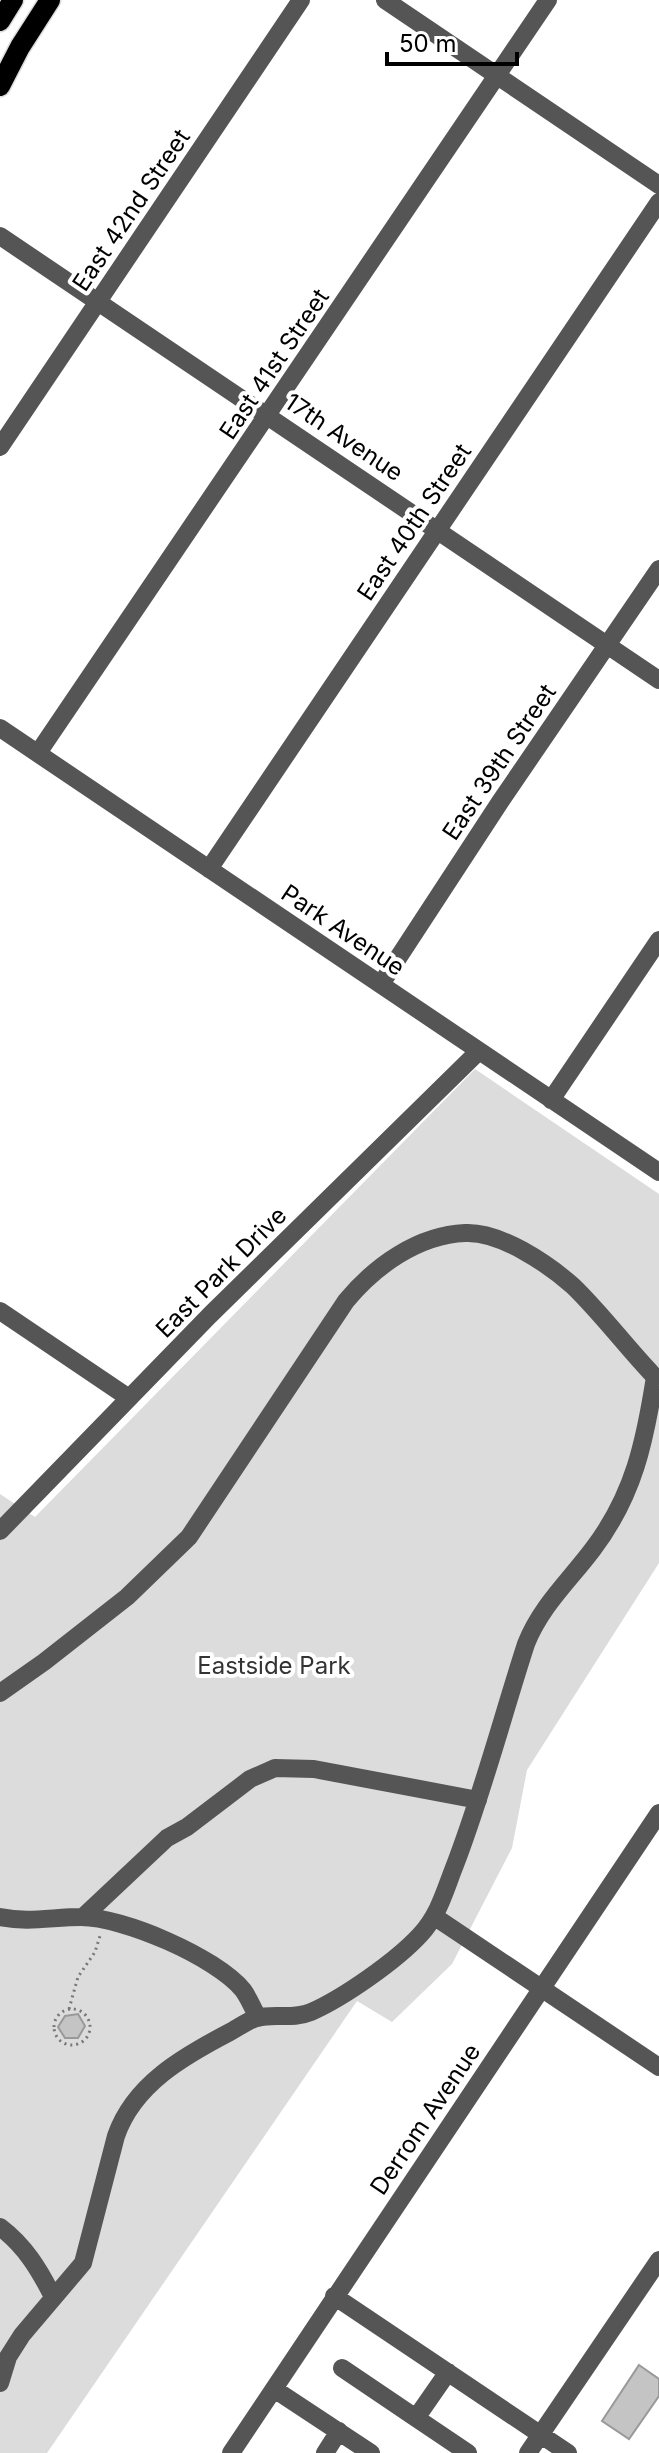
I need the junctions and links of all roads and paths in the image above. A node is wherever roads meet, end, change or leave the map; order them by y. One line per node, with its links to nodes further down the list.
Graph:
1 (13, 0): 6 (main road)
2 (50, 0): 8 (main road)
3 (301, 0): 12 (street, East 42nd Street)
4 (385, 0): 7 (street)
5 (548, 0): 7 (street, East 41st Street)
6 (0, 21)
7 (497, 75): 9 (street); 13 (street, East 41st Street)
8 (0, 86)
9 (659, 185)
10 (659, 202): 15 (street, East 40th Street)
11 (0, 236): 12 (street, 17th Avenue)
12 (98, 301): 13 (street, 17th Avenue); 14 (street, East 42nd Street)
13 (268, 415): 15 (street, 17th Avenue); 20 (street, East 41st Street)
14 (0, 447)
15 (439, 530): 17 (street, 17th Avenue); 21 (street, East 40th Street)
16 (659, 569): 17 (street, East 39th Street)
17 (607, 645): 18 (street, 17th Avenue); 23 (street, East 39th Street)
18 (659, 680)
19 (0, 728): 20 (street, Park Avenue)
20 (38, 753): 21 (street, Park Avenue)
21 (209, 869): 23 (street, Park Avenue)
22 (659, 940): 25 (street)
23 (381, 984): 24 (street, Park Avenue)
24 (479, 1051): 25 (street, Park Avenue); 29 (street, East Park Drive)
25 (551, 1100): 26 (street, Park Avenue)
26 (659, 1172)
27 (0, 1311): 29 (street)
28 (657, 1376): 31 (street); 32 (street)
29 (129, 1398): 30 (street, East Park Drive)
30 (0, 1531)
31 (0, 1693)
32 (478, 1800): 35 (street); 36 (street)
33 (659, 1813): 38 (street, Derrom Avenue)
34 (0, 1917): 35 (street)
35 (83, 1917): 37 (street)
36 (435, 1917): 38 (street); 40 (street)
37 (106, 1922): 39 (path); 40 (street)
38 (542, 1988): 41 (street); 44 (street, Derrom Avenue)
39 (69, 2009): 39 (path)
40 (258, 2017): 45 (street)
41 (659, 2067)
42 (0, 2227): 45 (street)
43 (659, 2260): 52 (street)
44 (334, 2296): 47 (street); 49 (street, Derrom Avenue)
45 (53, 2297): 48 (street)
46 (342, 2368): 50 (street)
47 (448, 2372): 50 (street); 52 (street)
48 (0, 2383)
49 (274, 2389): 51 (street); 53 (street, Derrom Avenue)
50 (416, 2418): 56 (street)
51 (339, 2431): 54 (street); 55 (street)
52 (541, 2435): 57 (street); 58 (street)
53 (231, 2453)
54 (325, 2453)
55 (371, 2453)
56 (468, 2453)
57 (528, 2453)
58 (568, 2453)

